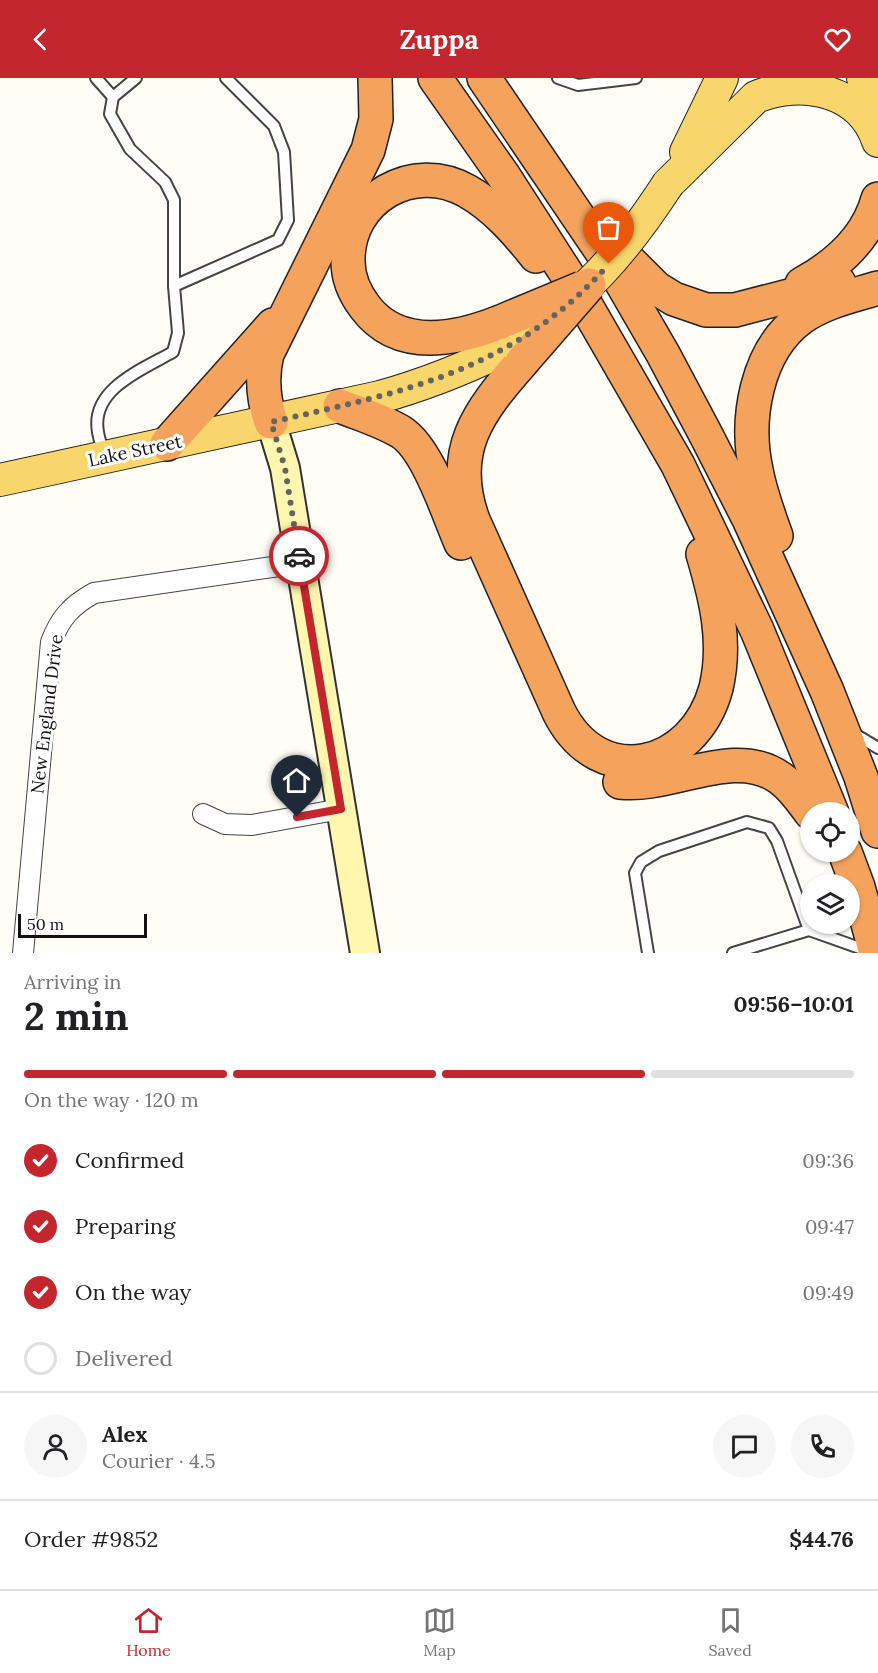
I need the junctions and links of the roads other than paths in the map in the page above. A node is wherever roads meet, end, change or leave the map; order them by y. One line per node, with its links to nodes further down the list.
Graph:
1 (96, 78): 12 (lane)
2 (135, 78): 12 (lane)
3 (226, 78): 19 (lane)
4 (375, 78): 22 (highway)
5 (435, 78): 24 (highway)
6 (484, 78): 15 (highway)
7 (558, 78): 8 (lane)
8 (636, 78)
9 (722, 78): 14 (main road)
10 (863, 78): 11 (main road)
11 (878, 93)
12 (113, 97): 19 (lane)
13 (878, 141): 14 (main road)
14 (668, 184): 18 (main road, bridge)
15 (559, 188): 21 (highway); 32 (highway)
16 (878, 199): 21 (highway)
17 (878, 272): 21 (highway)
18 (589, 285): 23 (highway, bridge); 23 (highway, bridge)
19 (174, 286): 28 (lane)
20 (878, 288): 32 (highway)
21 (774, 299)
22 (291, 306): 26 (highway); 27 (highway)
23 (512, 343): 24 (highway); 25 (main road, Lake Street); 29 (highway)
24 (618, 358): 29 (highway)
25 (340, 406): 26 (main road, Lake Street); 35 (highway)
26 (271, 422): 27 (main road, Lake Street); 31 (street)
27 (167, 444): 28 (main road, Lake Street)
28 (105, 457): 30 (main road, Lake Street)
29 (678, 465): 36 (highway)
30 (0, 480)
31 (300, 563): 37 (street); 44 (street, New England Drive)
32 (827, 691): 33 (highway)
33 (840, 725): 34 (lane); 39 (highway)
34 (878, 748)
35 (802, 802)
36 (827, 802)
37 (341, 809): 38 (street); 45 (street)
38 (203, 814)
39 (878, 831)
40 (848, 869): 48 (highway)
41 (800, 898): 46 (lane)
42 (800, 931): 47 (lane)
43 (829, 934): 48 (lane)
44 (23, 953)
45 (365, 953)
46 (648, 953)
47 (733, 953)
48 (874, 953)

